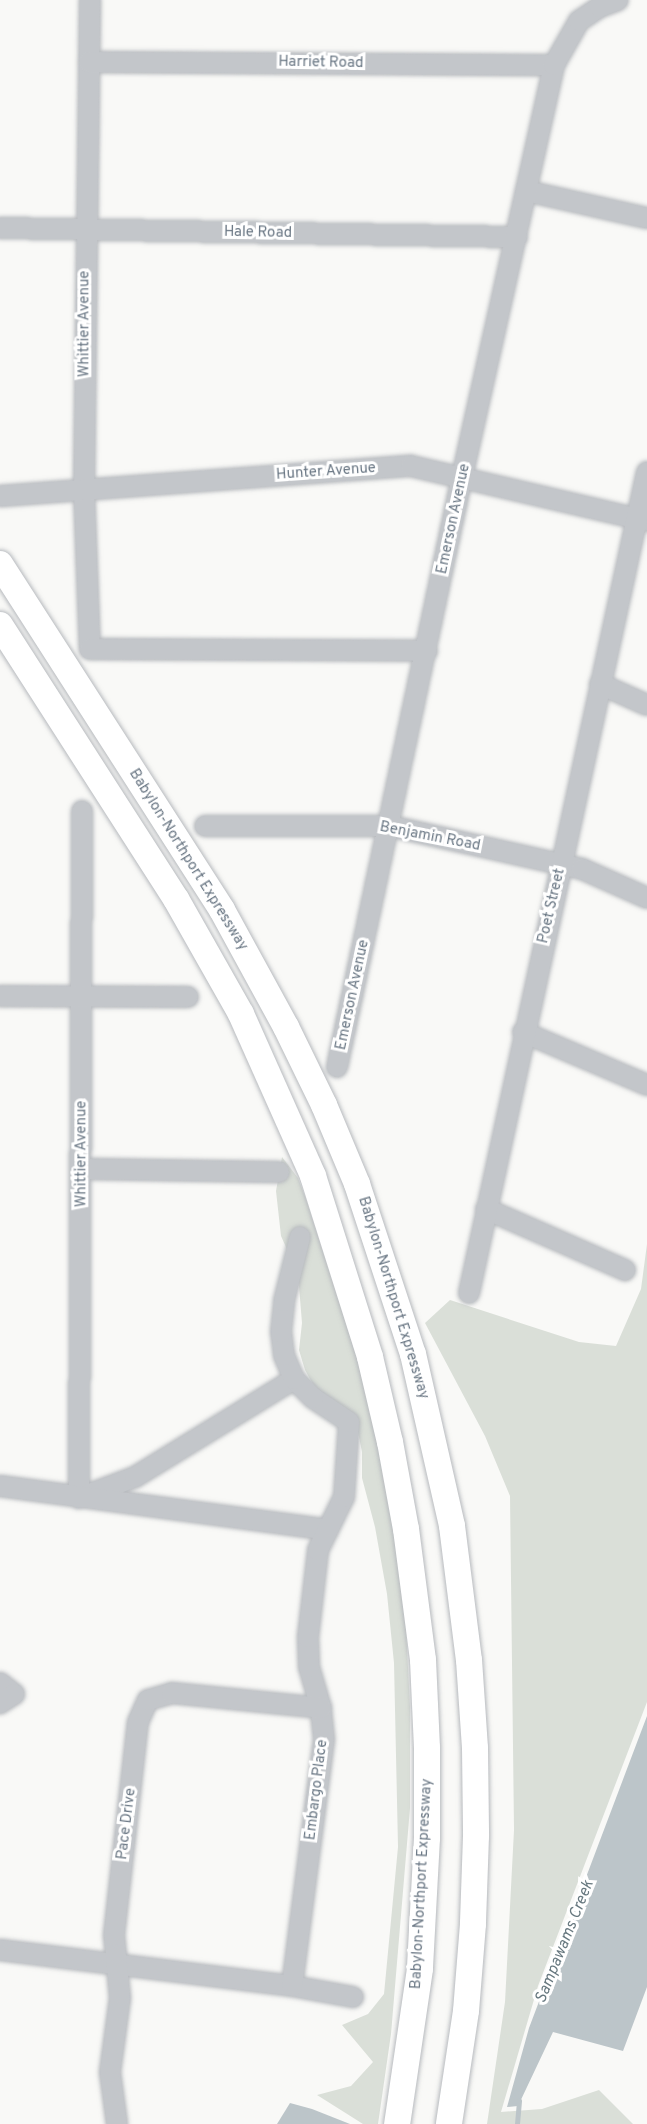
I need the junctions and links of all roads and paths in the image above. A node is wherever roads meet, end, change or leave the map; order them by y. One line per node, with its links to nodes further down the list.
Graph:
1 (90, 0): 3 (street, Whittier Avenue)
2 (618, 0): 4 (street, Emerson Avenue)
3 (89, 62): 4 (street, Harriet Road); 8 (street, Whittier Avenue)
4 (554, 65): 5 (street, Emerson Avenue)
5 (526, 191): 6 (street); 9 (street, Emerson Avenue)
6 (647, 218)
7 (0, 228): 8 (street, Hale Road)
8 (86, 230): 9 (street, Hale Road); 12 (street, Whittier Avenue)
9 (517, 237): 11 (street, Emerson Avenue)
10 (647, 472): 14 (street, Poet Street)
11 (462, 477): 12 (street, Hunter Avenue); 14 (street, Hunter Avenue); 17 (street, Emerson Avenue)
12 (84, 489): 13 (street, Hunter Avenue); 17 (street, Whittier Avenue)
13 (0, 496)
14 (642, 520): 18 (street, Poet Street)
15 (0, 564): 48 (main road, Babylon-Northport Expressway)
16 (0, 625): 47 (main road, Babylon-Northport Expressway)
17 (427, 651): 22 (street, Emerson Avenue)
18 (600, 684): 19 (street); 23 (street, Poet Street)
19 (647, 705)
20 (82, 811): 26 (street, Whittier Avenue)
21 (206, 826): 22 (street, Benjamin Road)
22 (390, 826): 23 (street, Benjamin Road); 29 (street, Emerson Avenue)
23 (561, 864): 24 (street, Benjamin Road); 28 (street, Poet Street)
24 (647, 898)
25 (0, 996): 26 (street)
26 (82, 997): 27 (street); 31 (street, Whittier Avenue)
27 (189, 997)
28 (524, 1032): 30 (street); 33 (street, Poet Street)
29 (337, 1067)
30 (647, 1085)
31 (82, 1169): 32 (street); 39 (street, Whittier Avenue)
32 (279, 1172)
33 (486, 1209): 35 (street); 36 (street, Poet Street)
34 (300, 1237): 37 (street)
35 (625, 1270)
36 (469, 1293)
37 (294, 1379): 39 (street); 40 (street, Embargo Place)
38 (0, 1486): 39 (street)
39 (79, 1498): 40 (street)
40 (328, 1530): 41 (street, Embargo Place)
41 (321, 1708): 43 (street, Pace Drive); 44 (street, Embargo Place)
42 (0, 1950): 43 (street)
43 (117, 1965): 44 (street); 46 (street, Pace Drive)
44 (292, 1986): 45 (street)
45 (353, 1997)
46 (117, 2124)
47 (397, 2124)
48 (449, 2124)

